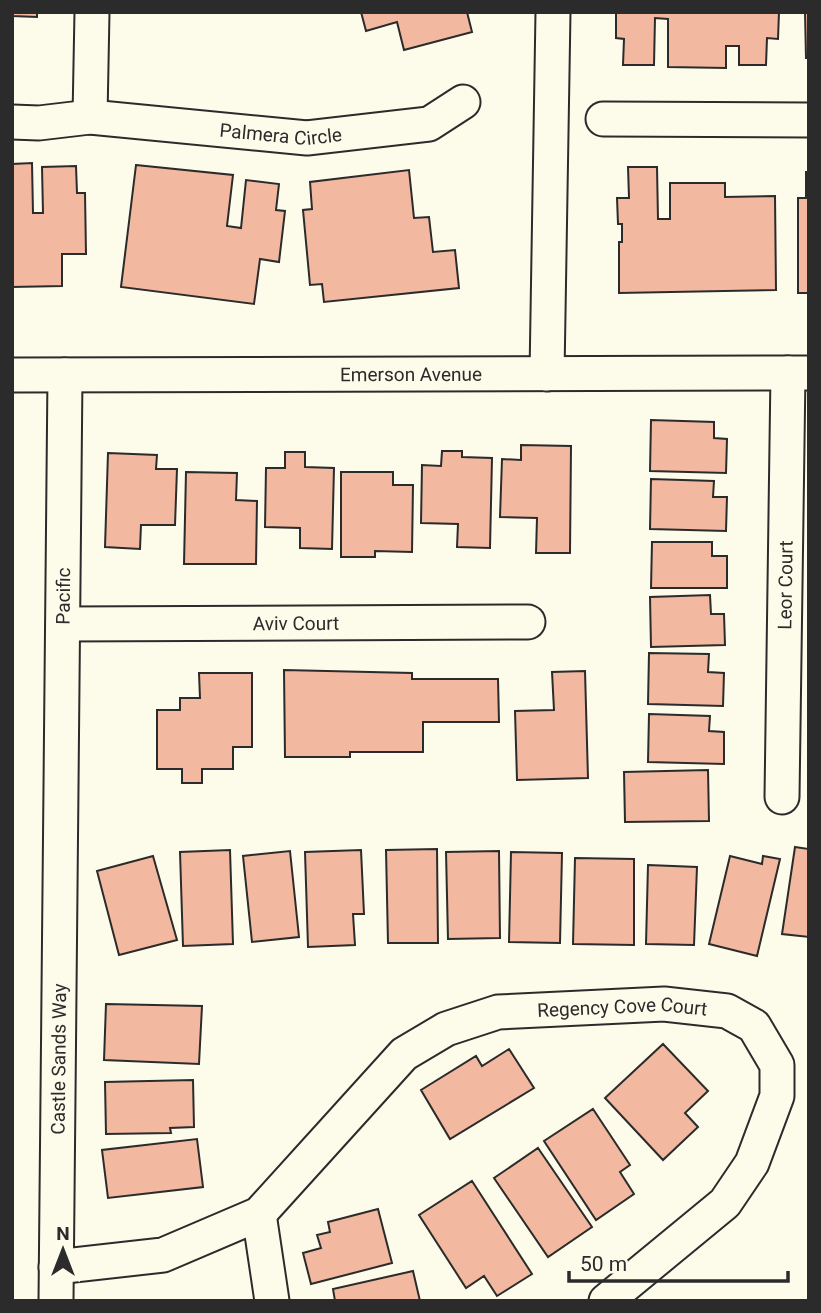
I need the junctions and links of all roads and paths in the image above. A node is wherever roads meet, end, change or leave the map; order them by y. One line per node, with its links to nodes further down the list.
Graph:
1 (92, 12): 4 (street)
2 (553, 12): 9 (street)
3 (463, 102): 4 (street, Palmera Circle)
4 (90, 117): 7 (street, Palmera Circle)
5 (603, 119): 6 (street)
6 (809, 120)
7 (12, 122)
8 (798, 373): 9 (street, Emerson Avenue); 14 (street, Leor Court)
9 (547, 374): 11 (street, Emerson Avenue)
10 (12, 375): 11 (street, Emerson Avenue)
11 (65, 375): 13 (street, Pacific)
12 (528, 622): 13 (street, Aviv Court)
13 (63, 624): 15 (street, Pacific)
14 (782, 797)
15 (61, 818): 17 (street, Castle Sands Way)
16 (260, 1214): 17 (street, Regency Cove Court); 19 (street); 20 (street, Regency Cove Court)
17 (56, 1267): 18 (street, Castle Sands Way)
18 (56, 1301)
19 (272, 1301)
20 (606, 1301)

